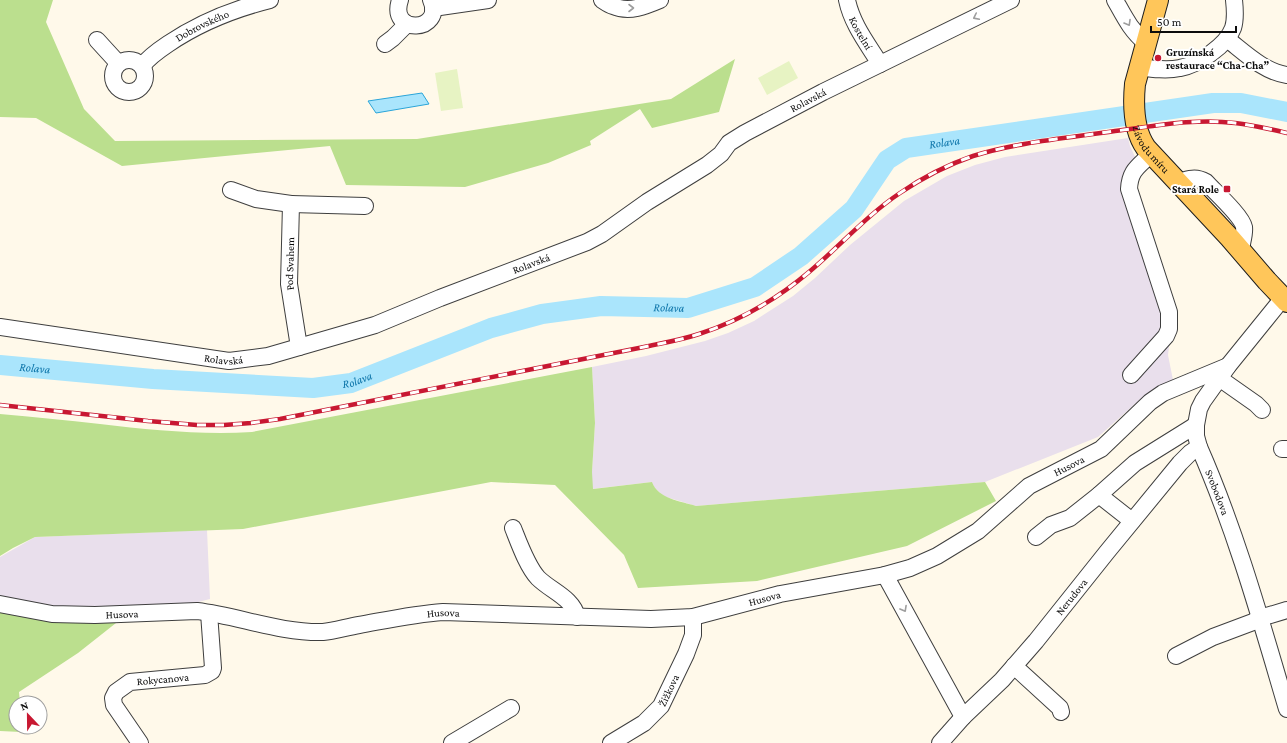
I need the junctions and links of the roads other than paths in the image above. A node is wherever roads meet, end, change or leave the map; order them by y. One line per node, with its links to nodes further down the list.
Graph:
1 (270, 0): 19 (street, Dobrovského)
2 (400, 0): 12 (street)
3 (488, 0): 11 (street)
4 (602, 0): 5 (street, one-way to 5)
5 (660, 0)
6 (847, 0): 18 (street, Kostelní)
7 (1011, 0): 18 (street, Rolavská, one-way to 18)
8 (1115, 0): 15 (street, one-way to 15)
9 (1158, 0): 15 (main road, Závodu míru)
10 (1234, 0): 13 (street)
11 (432, 4): 12 (street)
12 (407, 24): 16 (street)
13 (1227, 39): 20 (street); 21 (street)
14 (97, 40): 17 (street)
15 (1146, 43): 20 (main road, Závodu míru)
16 (385, 44)
17 (118, 63): 19 (street); 19 (street)
18 (880, 64): 28 (street, Rolavská)
19 (142, 66)
20 (1140, 66): 22 (main road, Závodu míru)
21 (1287, 75)
22 (1151, 154): 26 (main road, Závodu míru); 30 (street)
23 (231, 190): 24 (street)
24 (291, 204): 25 (street); 28 (street, Pod Svahem)
25 (364, 206)
26 (1285, 300): 29 (street, Svobodova)
27 (0, 327): 28 (street, Rolavská)
28 (299, 347)
29 (1228, 366): 31 (street, Svobodova); 39 (street, Husova)
30 (1131, 375)
31 (1219, 378): 32 (street); 33 (street, Svobodova)
32 (1262, 410)
33 (1196, 425): 34 (street, Svobodova); 35 (street)
34 (1199, 447): 36 (street, Nerudova); 45 (street, Svobodova)
35 (1099, 494): 36 (street); 38 (street)
36 (1132, 521): 47 (street, Nerudova)
37 (513, 528): 43 (street)
38 (1036, 537)
39 (885, 575): 44 (street, Husova); 51 (street, one-way to 51)
40 (0, 604): 42 (street, Husova)
41 (1287, 610): 45 (street)
42 (209, 613): 43 (street, Husova); 53 (street, Rokycanova)
43 (577, 616): 44 (street, Husova)
44 (693, 617): 54 (street, Žižkova)
45 (1260, 618): 46 (street); 49 (street, Svobodova)
46 (1176, 656)
47 (1014, 666): 50 (street); 51 (street, Nerudova)
48 (510, 708): 52 (street)
49 (1287, 709)
50 (1061, 712)
51 (964, 718): 55 (street, Nerudova)
52 (459, 741)
53 (140, 743)
54 (611, 743)
55 (940, 743)

